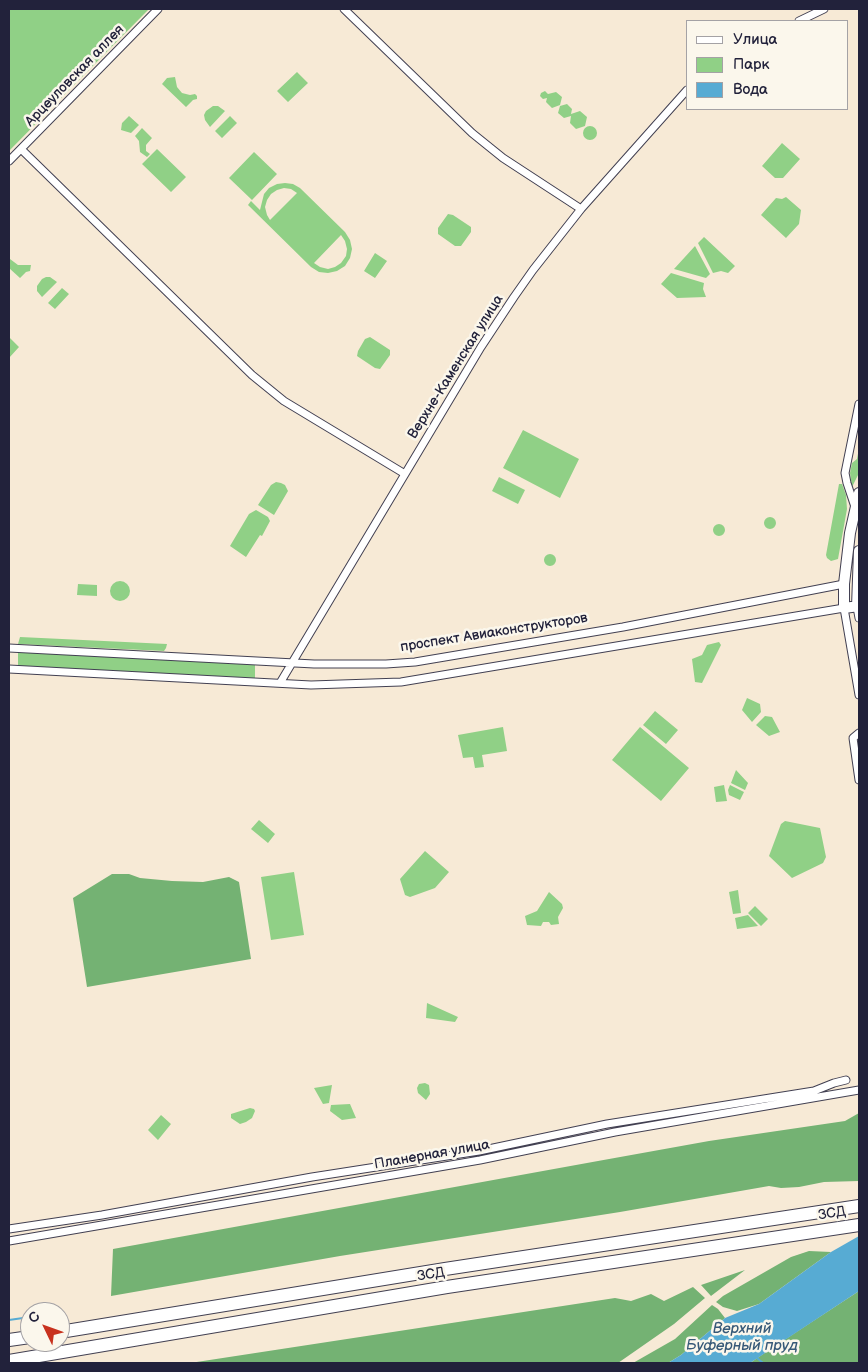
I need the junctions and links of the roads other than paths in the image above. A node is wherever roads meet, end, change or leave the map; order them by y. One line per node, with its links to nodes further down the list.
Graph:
1 (158, 9): 6 (street, Арцеуловская аллея)
2 (344, 9): 8 (street)
3 (824, 9): 4 (street)
4 (800, 20)
5 (686, 91): 8 (street, Верхне-Каменская улица)
6 (21, 149): 7 (street, Арцеуловская аллея); 10 (street)
7 (9, 161)
8 (581, 209): 10 (street, Верхне-Каменская улица)
9 (859, 404): 12 (street)
10 (406, 474): 20 (street, Верхне-Каменская улица)
11 (859, 493): 12 (street)
12 (856, 507): 15 (street)
13 (859, 550): 14 (street)
14 (859, 581): 15 (street, проспект Авиаконструкторов); 16 (street)
15 (844, 584): 17 (street); 20 (street, проспект Авиаконструкторов)
16 (858, 606): 17 (street); 18 (street)
17 (844, 608): 22 (street); 23 (street)
18 (859, 618)
19 (9, 648): 20 (street, проспект Авиаконструкторов)
20 (293, 662): 22 (street, Верхне-Каменская улица)
21 (9, 669): 22 (street)
22 (280, 683)
23 (859, 695)
24 (859, 733): 25 (street)
25 (859, 780)
26 (846, 1080): 30 (street, Планерная улица)
27 (859, 1090): 31 (street, Планерная улица)
28 (859, 1206): 32 (highway, ЗСД)
29 (859, 1225): 33 (highway, ЗСД)
30 (9, 1229)
31 (9, 1240)
32 (70, 1330)
33 (9, 1361)

